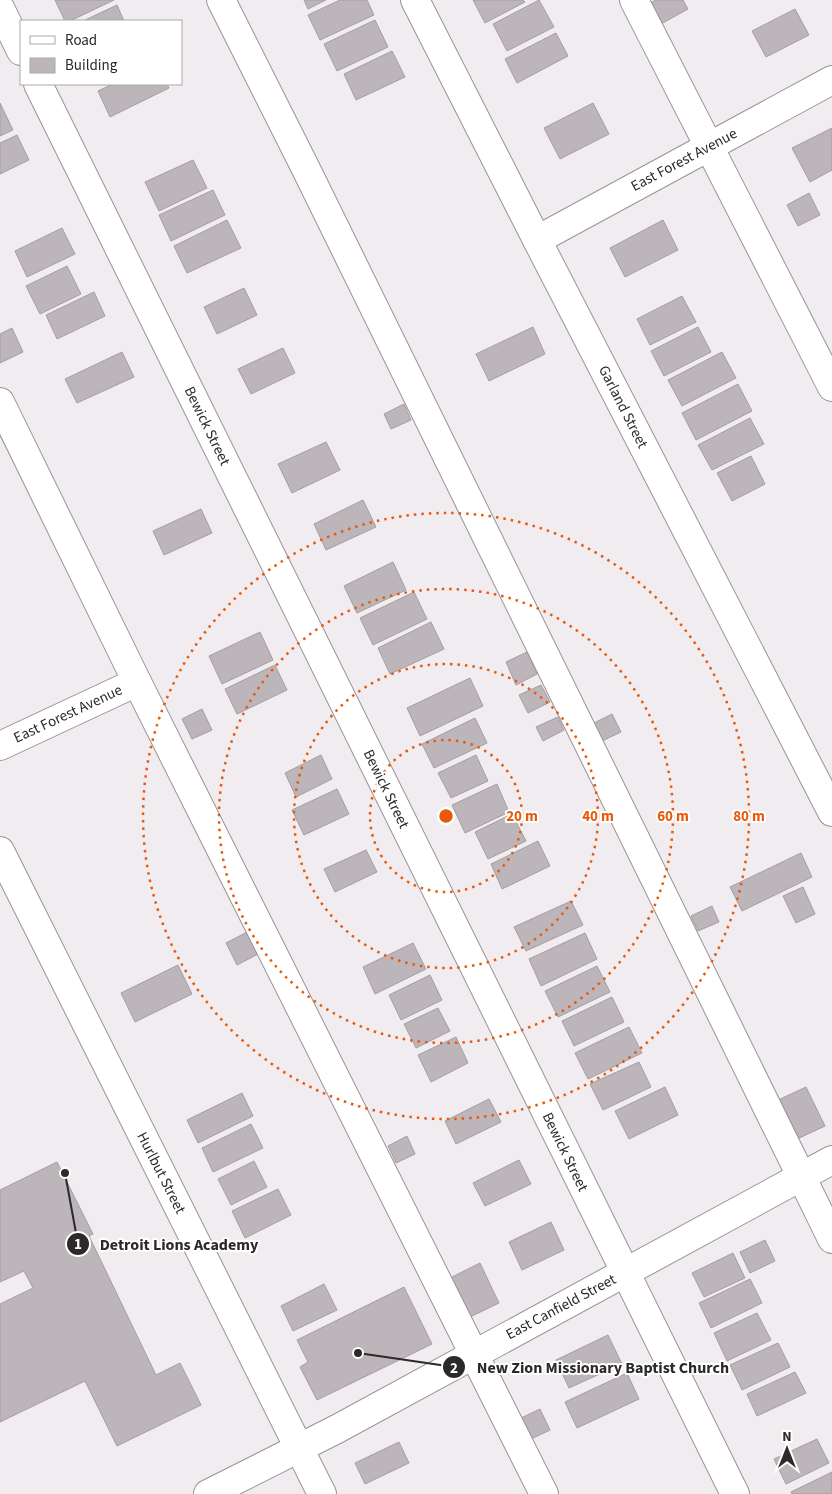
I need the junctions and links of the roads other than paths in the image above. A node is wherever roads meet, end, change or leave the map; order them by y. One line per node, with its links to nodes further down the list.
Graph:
1 (221, 0): 17 (street)
2 (415, 0): 9 (street, Garland Street)
3 (634, 0): 8 (street)
4 (0, 8): 5 (street)
5 (20, 49)
6 (832, 80): 8 (street, East Forest Avenue)
7 (38, 85): 19 (street, Bewick Street)
8 (709, 147): 9 (street, East Forest Avenue); 10 (street)
9 (537, 240): 14 (street, Garland Street)
10 (832, 387)
11 (0, 402): 12 (street)
12 (137, 682): 13 (street, East Forest Avenue); 20 (street)
13 (0, 746)
14 (832, 812)
15 (0, 851): 21 (street, Hurlbut Street)
16 (832, 1160): 17 (street, East Canfield Street)
17 (802, 1176): 18 (street); 19 (street, East Canfield Street)
18 (832, 1239)
19 (625, 1273): 20 (street, East Canfield Street); 25 (street, Bewick Street)
20 (475, 1354): 21 (street, East Canfield Street); 24 (street)
21 (298, 1448): 22 (street, East Canfield Street); 23 (street, Hurlbut Street)
22 (208, 1494)
23 (322, 1494)
24 (544, 1494)
25 (735, 1494)

